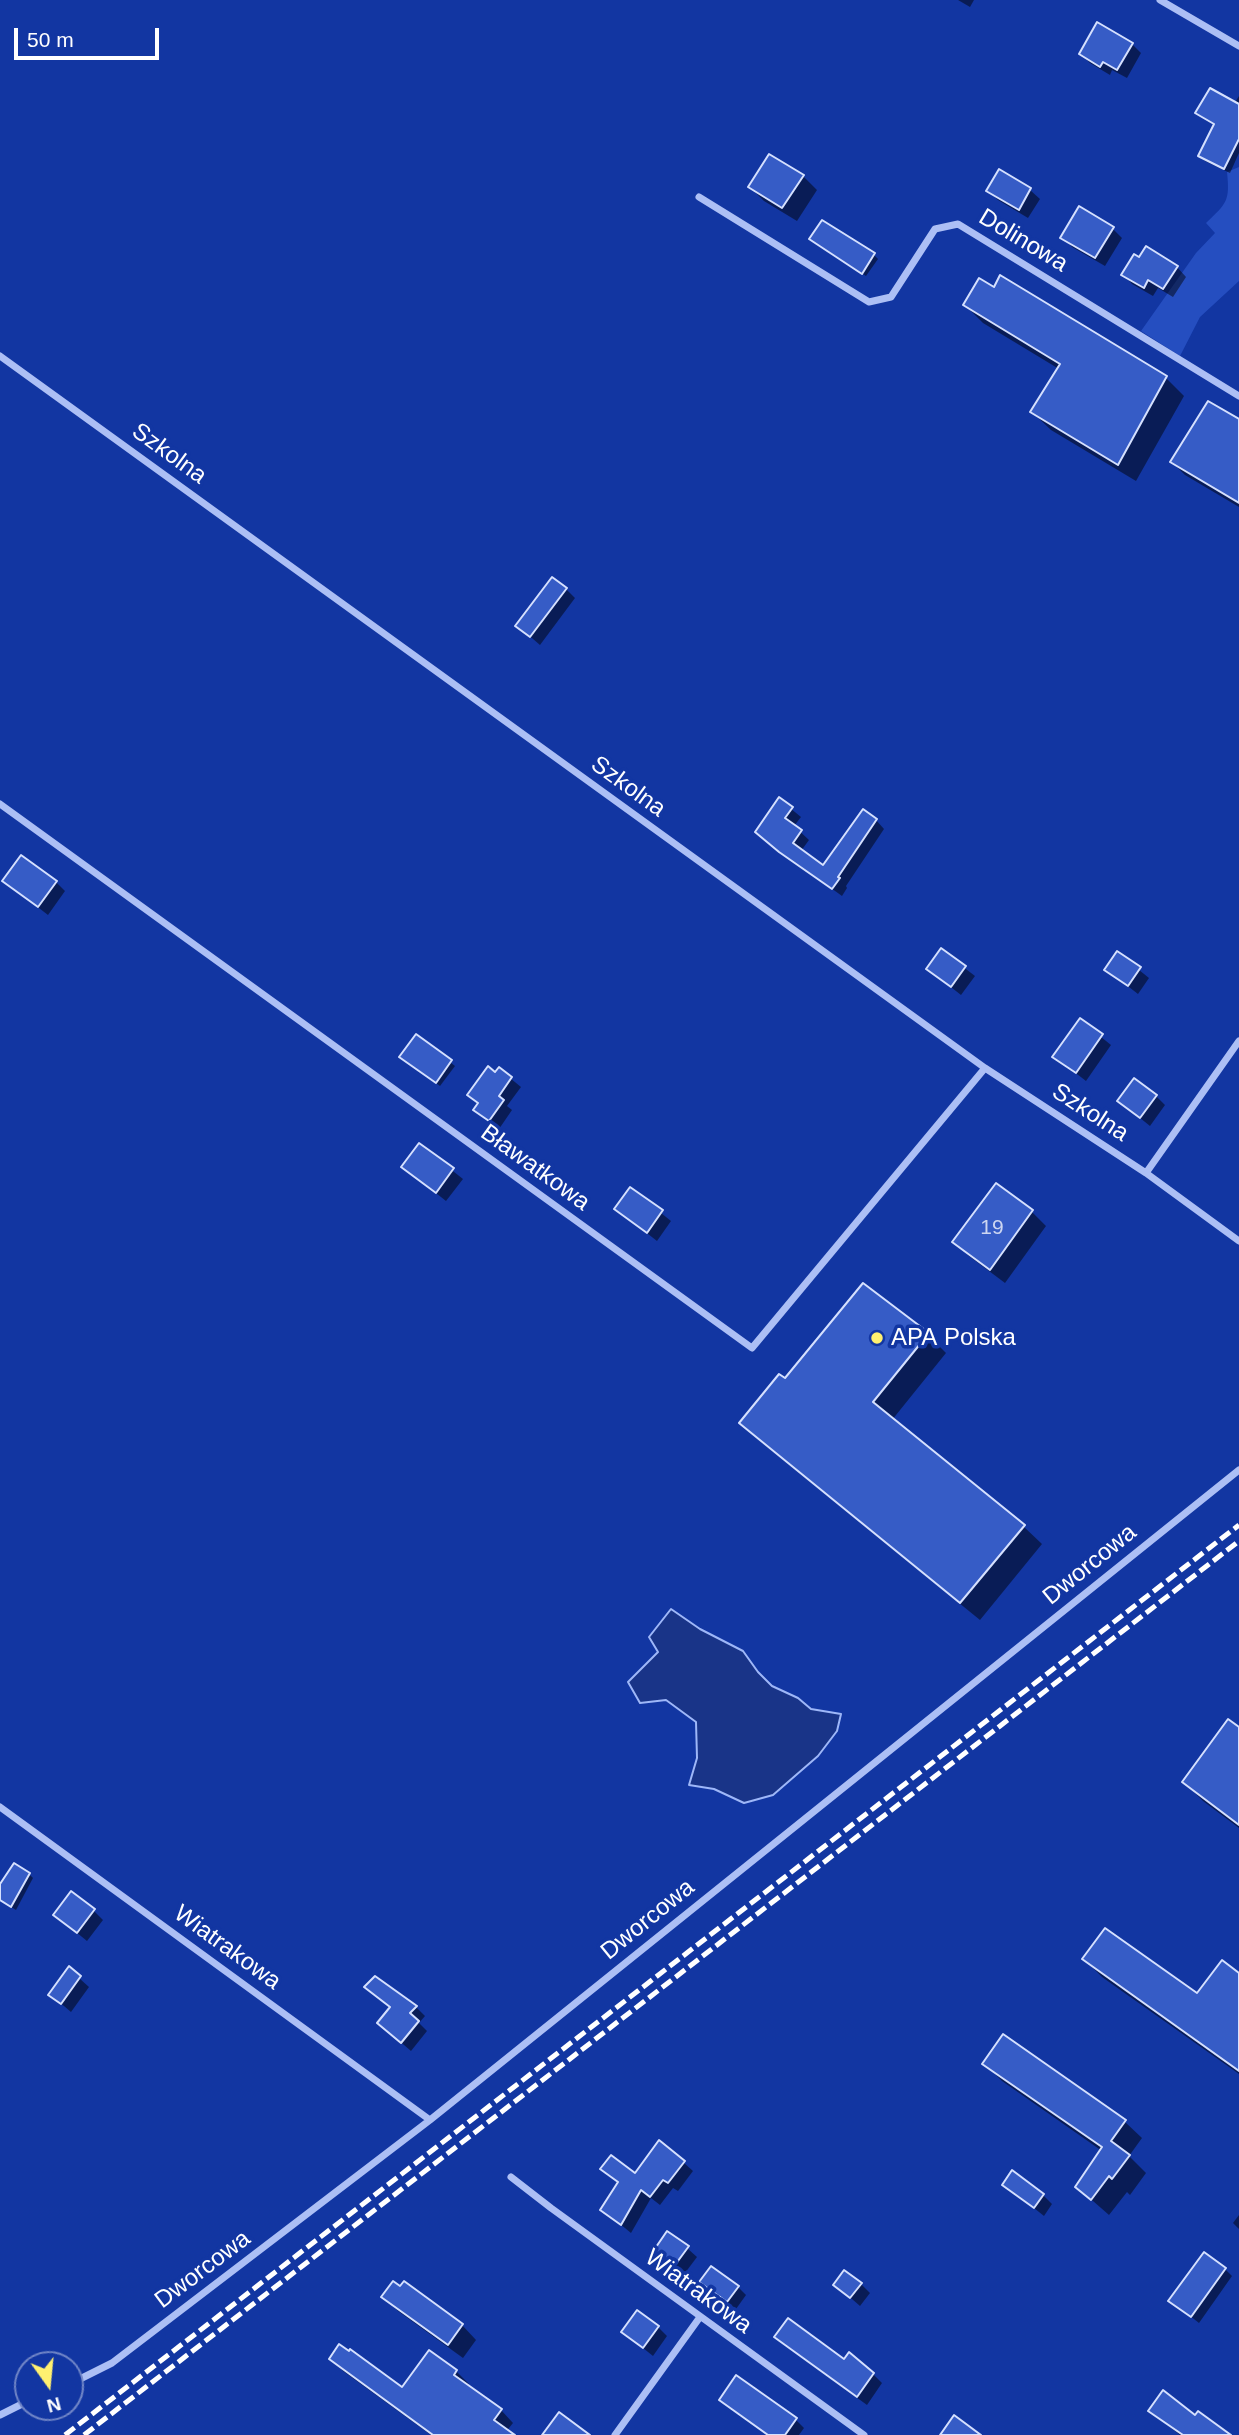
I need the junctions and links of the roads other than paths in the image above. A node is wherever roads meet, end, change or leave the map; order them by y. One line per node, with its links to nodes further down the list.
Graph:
1 (1163, 1): 2 (street)
2 (1239, 46)
3 (699, 197): 5 (street, Dolinowa)
4 (0, 356): 8 (street, Szkolna)
5 (1239, 396)
6 (0, 804): 8 (street, Bławatkowa)
7 (1239, 1041): 9 (street)
8 (985, 1068): 9 (street, Szkolna)
9 (1146, 1173): 10 (street, Szkolna)
10 (1239, 1241)
11 (1239, 1470): 13 (street, Dworcowa)
12 (0, 1807): 13 (street, Wiatrakowa)
13 (430, 2120): 16 (street, Dworcowa)
14 (512, 2177): 15 (street, Wiatrakowa)
15 (700, 2317): 17 (street); 18 (street, Wiatrakowa)
16 (84, 2377)
17 (615, 2435)
18 (864, 2435)

